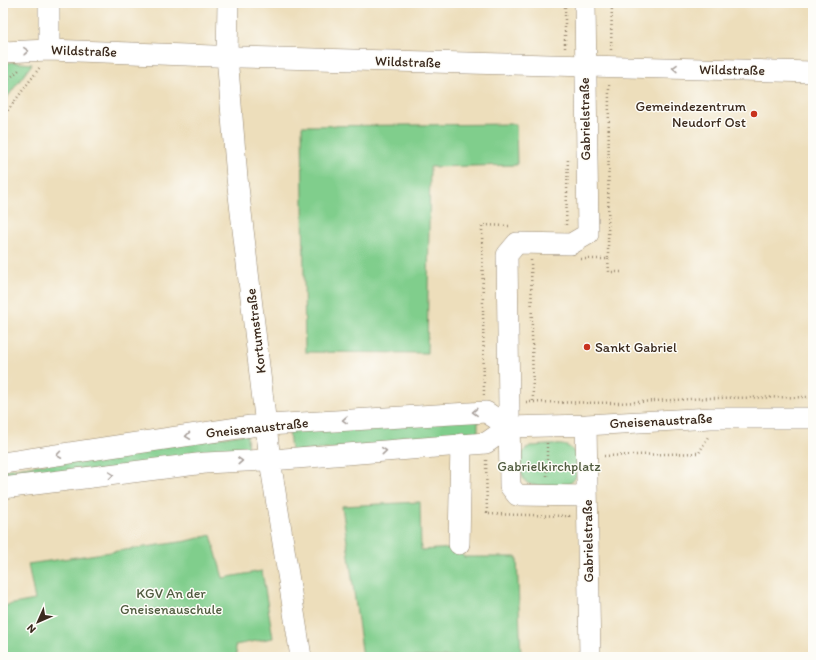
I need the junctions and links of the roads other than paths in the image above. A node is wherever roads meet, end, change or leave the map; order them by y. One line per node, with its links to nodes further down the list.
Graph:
1 (49, 3): 6 (street)
2 (228, 3): 5 (street, Kortumstraße)
3 (585, 3): 7 (street, Gabrielstraße)
4 (3, 52): 6 (street, Wildstraße, one-way to 6)
5 (227, 56): 6 (street, Wildstraße); 7 (street, Wildstraße); 10 (street, Kortumstraße)
6 (46, 57)
7 (575, 66): 8 (street, Wildstraße, one-way to 7); 12 (street, Gabrielstraße)
8 (813, 72)
9 (813, 418): 11 (street, Gneisenaustraße)
10 (267, 425): 12 (street, Gneisenaustraße, one-way to 10); 14 (street, Kortumstraße); 15 (street, Gneisenaustraße, one-way to 15)
11 (586, 426): 12 (street, Gneisenaustraße); 17 (street, Gabrielstraße)
12 (509, 427): 13 (street, Gneisenaustraße); 17 (street)
13 (461, 444): 14 (street, Gneisenaustraße, one-way to 13); 18 (street)
14 (270, 460): 16 (street, Gneisenaustraße, one-way to 14); 19 (street, Kortumstraße)
15 (3, 464)
16 (3, 488)
17 (587, 496): 20 (street, Gabrielstraße)
18 (460, 544)
19 (300, 657)
20 (590, 657)

